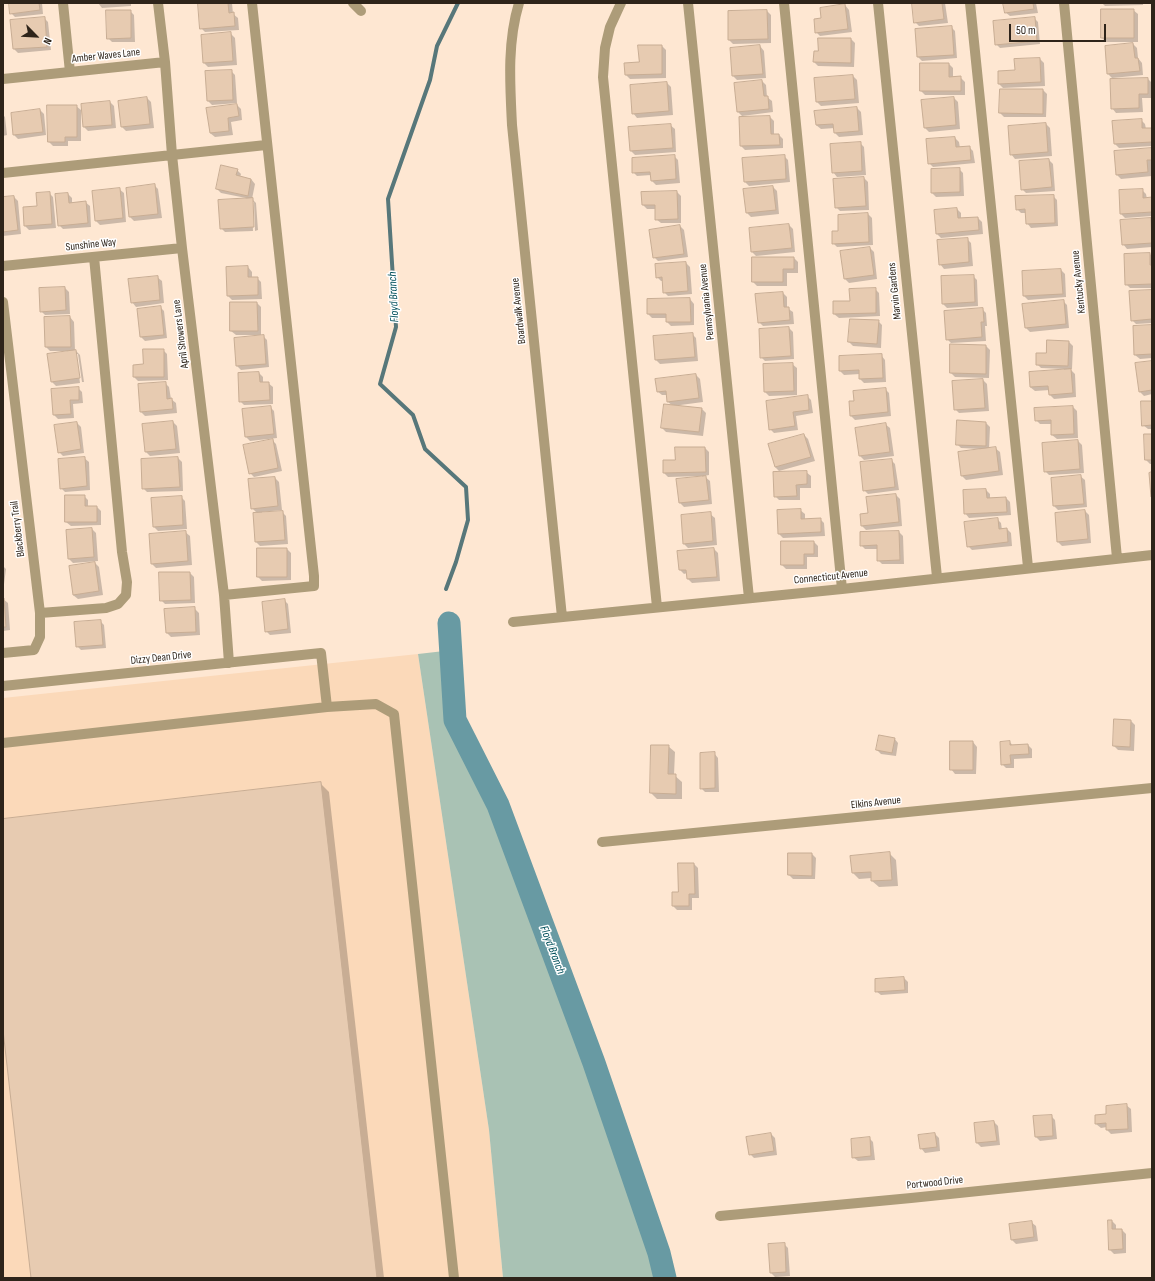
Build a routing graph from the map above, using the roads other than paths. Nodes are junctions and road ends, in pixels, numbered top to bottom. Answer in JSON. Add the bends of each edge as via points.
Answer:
{"nodes":[{"id":1,"x":63,"y":3,"type":"edge"},
{"id":2,"x":158,"y":3,"type":"edge"},
{"id":3,"x":252,"y":3,"type":"edge"},
{"id":4,"x":353,"y":3,"type":"edge"},
{"id":5,"x":519,"y":3,"type":"edge"},
{"id":6,"x":621,"y":3,"type":"edge"},
{"id":7,"x":688,"y":3,"type":"edge"},
{"id":8,"x":784,"y":3,"type":"edge"},
{"id":9,"x":878,"y":3,"type":"edge"},
{"id":10,"x":970,"y":3,"type":"edge"},
{"id":11,"x":1064,"y":3,"type":"edge"},
{"id":12,"x":361,"y":11,"type":"dead end"},
{"id":13,"x":165,"y":62,"type":"junction"},
{"id":14,"x":70,"y":72,"type":"junction"},
{"id":15,"x":3,"y":79,"type":"edge"},
{"id":16,"x":266,"y":145,"type":"junction"},
{"id":17,"x":172,"y":155,"type":"junction"},
{"id":18,"x":3,"y":173,"type":"edge"},
{"id":19,"x":182,"y":248,"type":"junction"},
{"id":20,"x":94,"y":257,"type":"junction"},
{"id":21,"x":3,"y":266,"type":"edge"},
{"id":22,"x":3,"y":302,"type":"edge"},
{"id":23,"x":1152,"y":555,"type":"edge"},
{"id":24,"x":1118,"y":558,"type":"junction"},
{"id":25,"x":1028,"y":567,"type":"junction"},
{"id":26,"x":937,"y":577,"type":"junction"},
{"id":27,"x":842,"y":589,"type":"junction"},
{"id":28,"x":224,"y":595,"type":"junction"},
{"id":29,"x":749,"y":598,"type":"junction"},
{"id":30,"x":657,"y":607,"type":"junction"},
{"id":31,"x":40,"y":613,"type":"junction"},
{"id":32,"x":562,"y":617,"type":"junction"},
{"id":33,"x":513,"y":622,"type":"dead end"},
{"id":34,"x":3,"y":653,"type":"edge"},
{"id":35,"x":229,"y":663,"type":"junction"},
{"id":36,"x":3,"y":686,"type":"edge"},
{"id":37,"x":327,"y":706,"type":"junction"},
{"id":38,"x":3,"y":742,"type":"edge"},
{"id":39,"x":1152,"y":788,"type":"edge"},
{"id":40,"x":602,"y":842,"type":"dead end"},
{"id":41,"x":1152,"y":1173,"type":"edge"},
{"id":42,"x":720,"y":1216,"type":"dead end"},
{"id":43,"x":454,"y":1278,"type":"edge"}],
"edges":[{"from":1,"to":14,"type":"street"},
{"from":2,"to":13,"type":"street","name":"April Showers Lane"},
{"from":3,"to":16,"type":"street"},
{"from":4,"to":12,"type":"street"},
{"from":5,"to":32,"type":"street","name":"Boardwalk Avenue","via":[[512,38],[509,75],[512,125]]},
{"from":6,"to":30,"type":"street","via":[[610,27],[605,48],[603,77]]},
{"from":7,"to":29,"type":"street","name":"Pennsylvania Avenue"},
{"from":8,"to":27,"type":"street"},
{"from":9,"to":26,"type":"street","name":"Marvin Gardens"},
{"from":10,"to":25,"type":"street"},
{"from":11,"to":24,"type":"street","name":"Kentucky Avenue"},
{"from":13,"to":14,"type":"street","name":"Amber Waves Lane"},
{"from":13,"to":17,"type":"street","name":"April Showers Lane"},
{"from":14,"to":15,"type":"street","name":"Amber Waves Lane"},
{"from":16,"to":17,"type":"street"},
{"from":16,"to":28,"type":"street","via":[[314,586]]},
{"from":17,"to":18,"type":"street"},
{"from":17,"to":19,"type":"street","name":"April Showers Lane"},
{"from":19,"to":20,"type":"street","name":"Sunshine Way"},
{"from":19,"to":28,"type":"street","name":"April Showers Lane"},
{"from":20,"to":21,"type":"street","name":"Sunshine Way"},
{"from":20,"to":31,"type":"street","via":[[127,582],[126,596],[118,604],[106,608]]},
{"from":22,"to":31,"type":"street","name":"Blackberry Trail"},
{"from":23,"to":24,"type":"street","name":"Connecticut Avenue"},
{"from":24,"to":25,"type":"street","name":"Connecticut Avenue"},
{"from":25,"to":26,"type":"street","name":"Connecticut Avenue"},
{"from":26,"to":27,"type":"street","name":"Connecticut Avenue"},
{"from":27,"to":29,"type":"street","name":"Connecticut Avenue"},
{"from":28,"to":35,"type":"street","name":"April Showers Lane"},
{"from":29,"to":30,"type":"street","name":"Connecticut Avenue"},
{"from":30,"to":32,"type":"street","name":"Connecticut Avenue"},
{"from":31,"to":34,"type":"street","name":"Blackberry Trail","via":[[40,637],[34,650]]},
{"from":32,"to":33,"type":"street","name":"Connecticut Avenue"},
{"from":35,"to":36,"type":"street","name":"Dizzy Dean Drive"},
{"from":35,"to":37,"type":"street","name":"Dizzy Dean Drive","via":[[321,653]]},
{"from":37,"to":38,"type":"street"},
{"from":37,"to":43,"type":"street","via":[[376,704],[394,714]]},
{"from":39,"to":40,"type":"street","name":"Elkins Avenue"},
{"from":41,"to":42,"type":"street","name":"Portwood Drive"}]}
